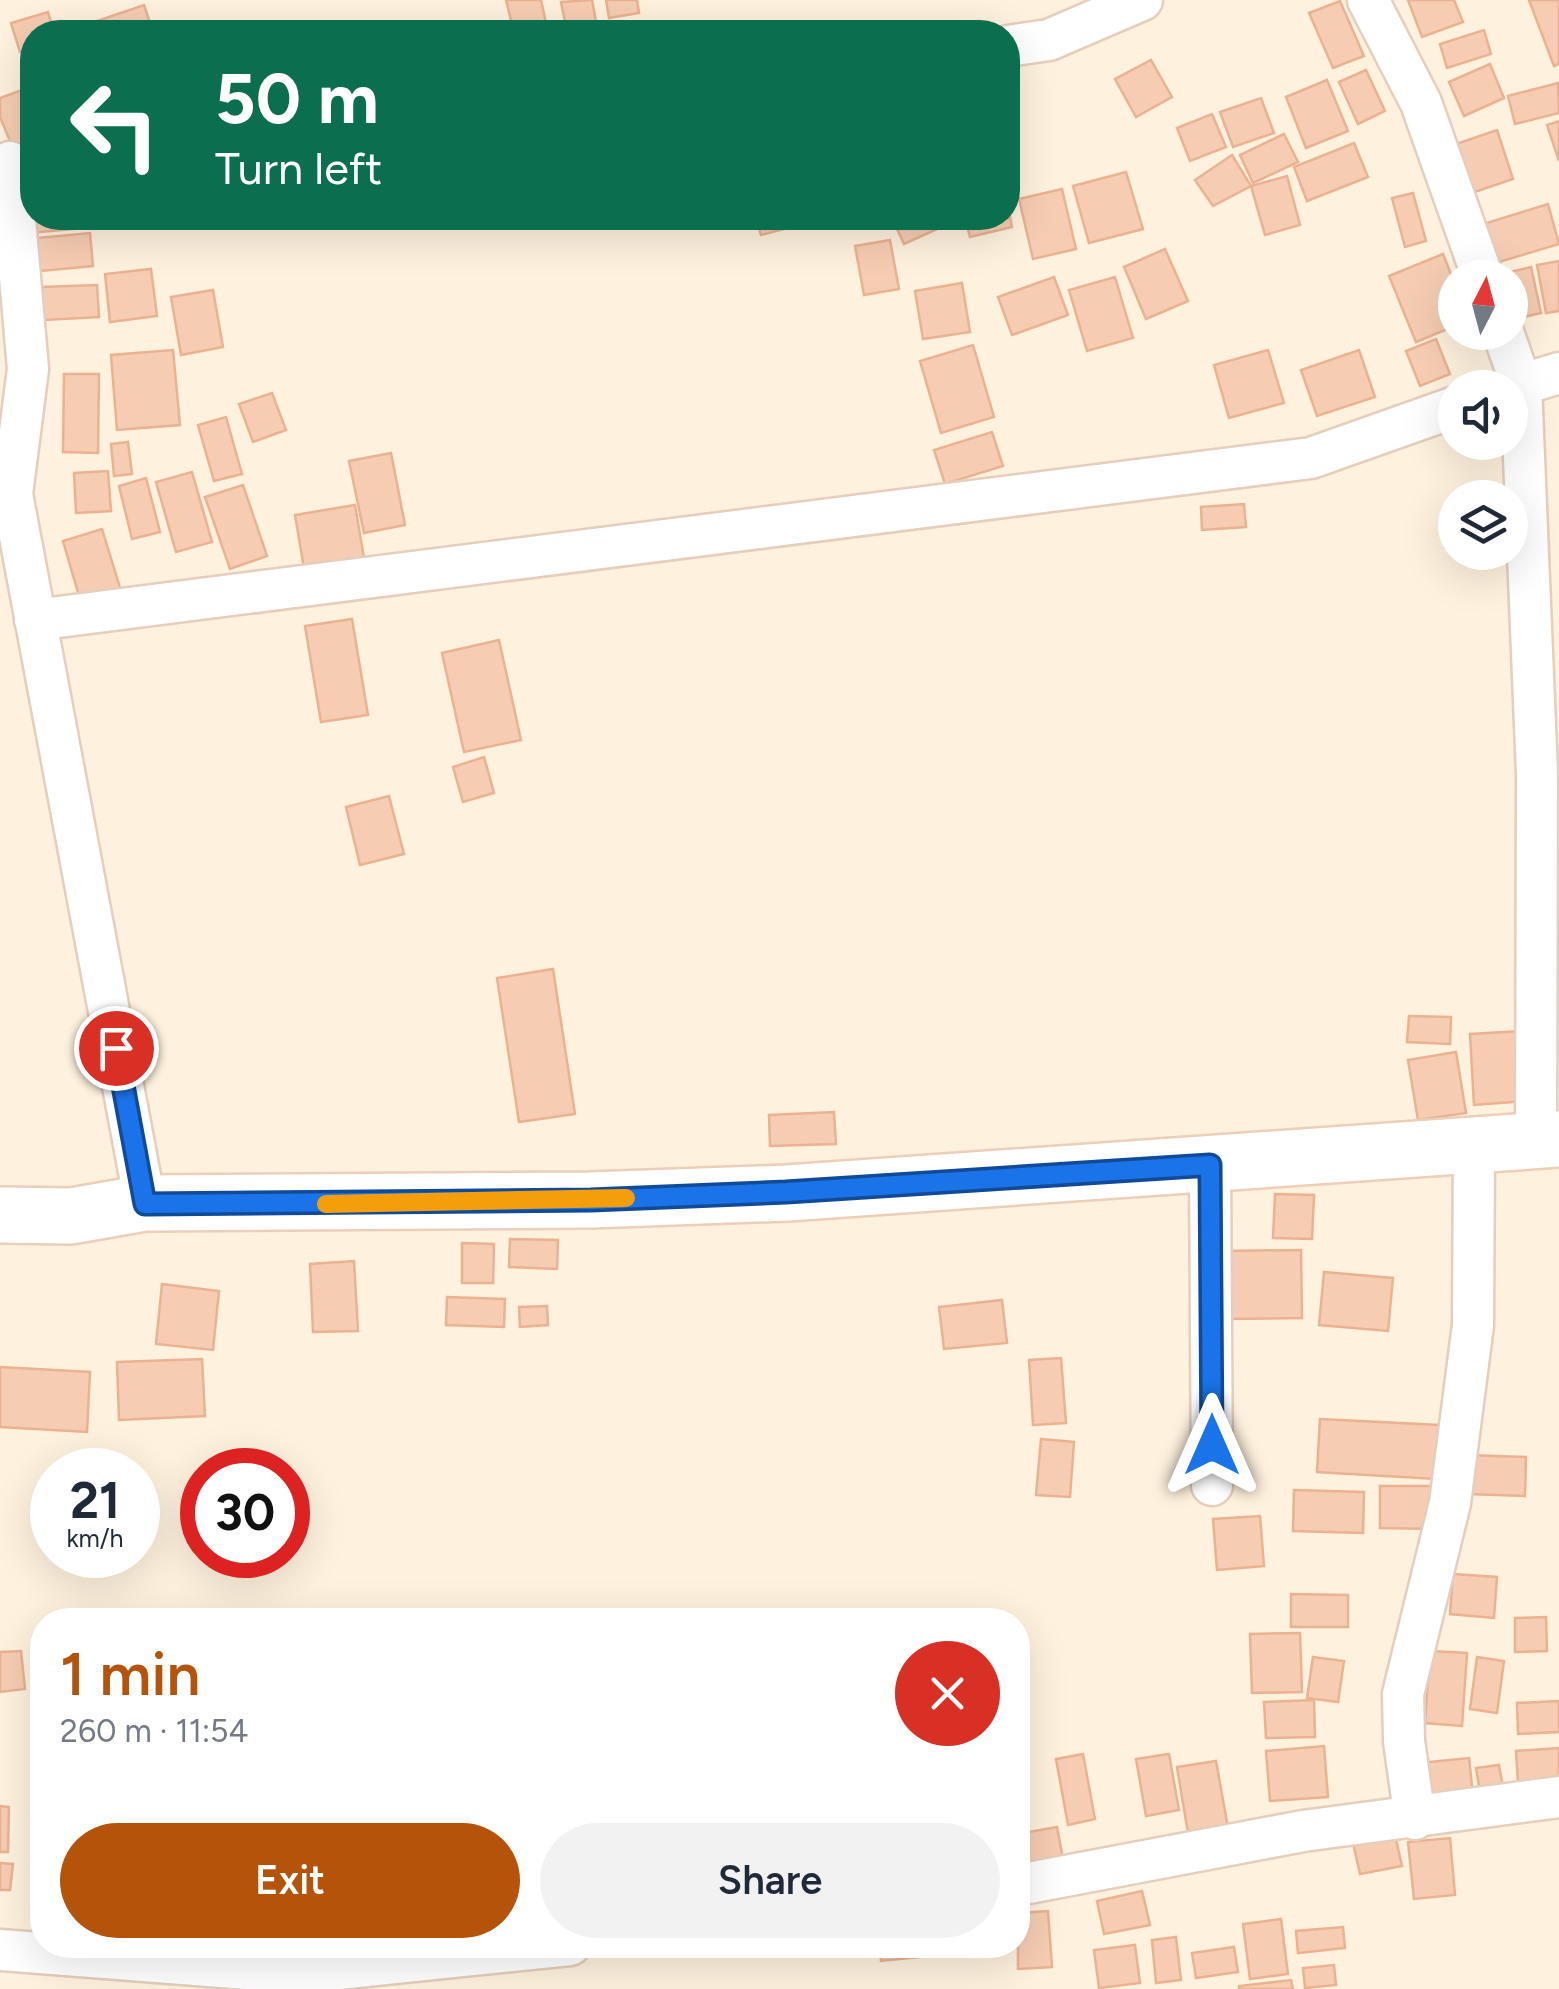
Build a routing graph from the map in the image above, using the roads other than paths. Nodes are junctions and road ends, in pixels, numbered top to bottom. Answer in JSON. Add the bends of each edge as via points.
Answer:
{"nodes":[{"id":1,"x":1142,"y":0,"type":"edge"},
{"id":2,"x":1368,"y":0,"type":"edge"},
{"id":3,"x":1020,"y":44,"type":"edge"},
{"id":4,"x":14,"y":161,"type":"edge"},
{"id":5,"x":1477,"y":260,"type":"edge"},
{"id":6,"x":1559,"y":373,"type":"edge"},
{"id":7,"x":1528,"y":382,"type":"edge"},
{"id":8,"x":1438,"y":413,"type":"edge"},
{"id":9,"x":1519,"y":460,"type":"edge"},
{"id":10,"x":35,"y":620,"type":"junction"},
{"id":11,"x":1547,"y":1140,"type":"edge"},
{"id":12,"x":1474,"y":1147,"type":"junction"},
{"id":13,"x":1210,"y":1165,"type":"junction"},
{"id":14,"x":145,"y":1204,"type":"junction"},
{"id":15,"x":0,"y":1215,"type":"edge"},
{"id":16,"x":1212,"y":1485,"type":"dead end"},
{"id":17,"x":1559,"y":1797,"type":"edge"},
{"id":18,"x":1414,"y":1819,"type":"junction"},
{"id":19,"x":1030,"y":1883,"type":"edge"},
{"id":20,"x":0,"y":1950,"type":"edge"},
{"id":21,"x":30,"y":1952,"type":"edge"},
{"id":22,"x":104,"y":1958,"type":"edge"},
{"id":23,"x":444,"y":1958,"type":"edge"}],
"edges":[{"from":1,"to":3,"type":"street","via":[[1048,40]]},
{"from":2,"to":5,"type":"street","via":[[1421,103]]},
{"from":4,"to":10,"type":"street","via":[[28,369],[12,494]]},
{"from":6,"to":7,"type":"street"},
{"from":8,"to":10,"type":"street","via":[[1310,458]]},
{"from":9,"to":11,"type":"street"},
{"from":10,"to":14,"type":"street"},
{"from":11,"to":12,"type":"street"},
{"from":12,"to":13,"type":"street"},
{"from":12,"to":18,"type":"street","via":[[1473,1325],[1450,1502],[1404,1694]]},
{"from":13,"to":14,"type":"street","via":[[591,1200]]},
{"from":13,"to":16,"type":"street"},
{"from":14,"to":15,"type":"street","via":[[71,1216]]},
{"from":17,"to":18,"type":"street"},
{"from":18,"to":19,"type":"street","via":[[1302,1831]]},
{"from":20,"to":21,"type":"street"},
{"from":22,"to":23,"type":"street","via":[[299,1973]]}]}
